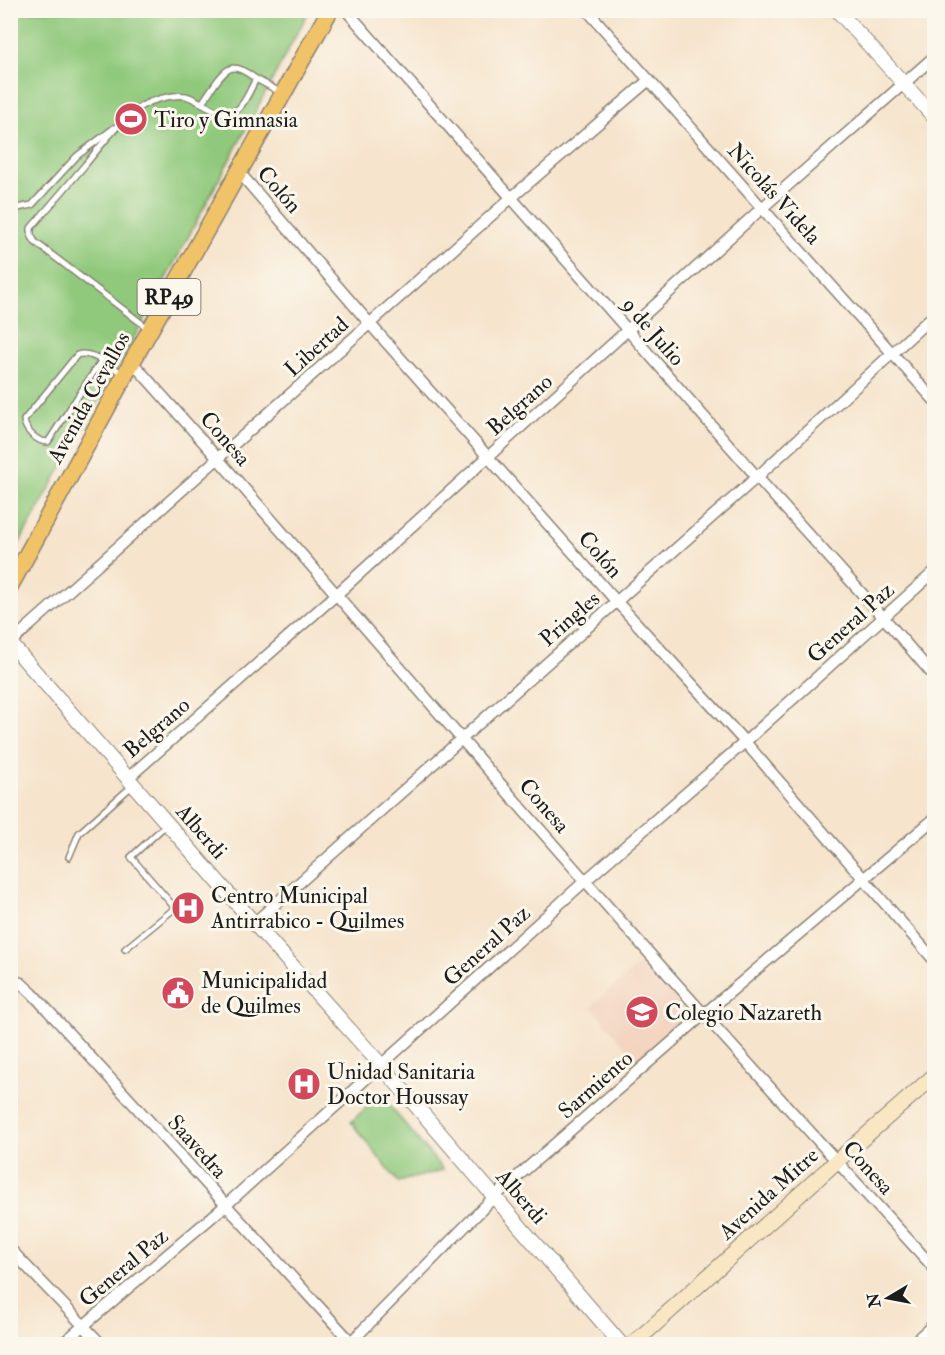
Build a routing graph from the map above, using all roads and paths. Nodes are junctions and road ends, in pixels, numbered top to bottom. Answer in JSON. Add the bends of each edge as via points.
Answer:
{"nodes":[{"id":1,"x":330,"y":10,"type":"edge"},
{"id":2,"x":346,"y":10,"type":"edge"},
{"id":3,"x":587,"y":10,"type":"edge"},
{"id":4,"x":837,"y":10,"type":"edge"},
{"id":5,"x":934,"y":57,"type":"edge"},
{"id":6,"x":256,"y":79,"type":"junction"},
{"id":7,"x":649,"y":80,"type":"junction"},
{"id":8,"x":905,"y":84,"type":"junction"},
{"id":9,"x":283,"y":94,"type":"junction"},
{"id":10,"x":202,"y":103,"type":"junction"},
{"id":11,"x":129,"y":116,"type":"junction"},
{"id":12,"x":934,"y":117,"type":"edge"},
{"id":13,"x":239,"y":172,"type":"junction"},
{"id":14,"x":511,"y":198,"type":"junction"},
{"id":15,"x":762,"y":208,"type":"junction"},
{"id":16,"x":10,"y":209,"type":"edge"},
{"id":17,"x":934,"y":315,"type":"edge"},
{"id":18,"x":370,"y":324,"type":"junction"},
{"id":19,"x":151,"y":330,"type":"junction"},
{"id":20,"x":628,"y":331,"type":"junction"},
{"id":21,"x":893,"y":353,"type":"junction"},
{"id":22,"x":100,"y":360,"type":"junction"},
{"id":23,"x":129,"y":369,"type":"junction"},
{"id":24,"x":934,"y":400,"type":"edge"},
{"id":25,"x":490,"y":457,"type":"junction"},
{"id":26,"x":219,"y":458,"type":"junction"},
{"id":27,"x":757,"y":477,"type":"junction"},
{"id":28,"x":934,"y":572,"type":"edge"},
{"id":29,"x":10,"y":586,"type":"edge"},
{"id":30,"x":337,"y":594,"type":"junction"},
{"id":31,"x":617,"y":602,"type":"junction"},
{"id":32,"x":884,"y":618,"type":"junction"},
{"id":33,"x":10,"y":643,"type":"edge"},
{"id":34,"x":934,"y":676,"type":"edge"},
{"id":35,"x":462,"y":738,"type":"junction"},
{"id":36,"x":745,"y":742,"type":"junction"},
{"id":37,"x":130,"y":781,"type":"junction"},
{"id":38,"x":934,"y":819,"type":"edge"},
{"id":39,"x":168,"y":823,"type":"junction"},
{"id":40,"x":69,"y":857,"type":"dead end"},
{"id":41,"x":864,"y":878,"type":"junction"},
{"id":42,"x":585,"y":881,"type":"junction"},
{"id":43,"x":254,"y":923,"type":"junction"},
{"id":44,"x":125,"y":949,"type":"dead end"},
{"id":45,"x":934,"y":960,"type":"edge"},
{"id":46,"x":10,"y":980,"type":"edge"},
{"id":47,"x":704,"y":1015,"type":"junction"},
{"id":48,"x":381,"y":1065,"type":"junction"},
{"id":49,"x":934,"y":1076,"type":"edge"},
{"id":50,"x":837,"y":1161,"type":"junction"},
{"id":51,"x":494,"y":1197,"type":"junction"},
{"id":52,"x":226,"y":1205,"type":"junction"},
{"id":53,"x":10,"y":1249,"type":"edge"},
{"id":54,"x":934,"y":1268,"type":"edge"},
{"id":55,"x":934,"y":1324,"type":"edge"},
{"id":56,"x":84,"y":1325,"type":"junction"},
{"id":57,"x":62,"y":1344,"type":"edge"},
{"id":58,"x":101,"y":1344,"type":"edge"},
{"id":59,"x":351,"y":1344,"type":"edge"},
{"id":60,"x":621,"y":1344,"type":"edge"},
{"id":61,"x":633,"y":1344,"type":"edge"},
{"id":62,"x":912,"y":1344,"type":"edge"}],
"edges":[{"from":1,"to":9,"type":"main road","name":"Avenida Cevallos","number":"RP49"},
{"from":2,"to":14,"type":"street","name":"9 de Julio"},
{"from":3,"to":7,"type":"street","name":"Nicolás Videla"},
{"from":4,"to":8,"type":"street"},
{"from":5,"to":8,"type":"street","name":"Belgrano"},
{"from":6,"to":9,"type":"lane"},
{"from":6,"to":10,"type":"lane","via":[[231,68]]},
{"from":6,"to":10,"type":"lane","via":[[239,108],[231,113]]},
{"from":7,"to":14,"type":"street","name":"Libertad"},
{"from":7,"to":15,"type":"street","name":"Nicolás Videla"},
{"from":8,"to":12,"type":"street"},
{"from":8,"to":15,"type":"street","name":"Belgrano"},
{"from":9,"to":13,"type":"main road","name":"Avenida Cevallos","number":"RP49"},
{"from":10,"to":11,"type":"lane","via":[[185,96],[165,97],[147,103]]},
{"from":11,"to":16,"type":"lane","via":[[76,156],[33,205]]},
{"from":11,"to":19,"type":"lane","via":[[31,228],[31,235],[35,242]]},
{"from":13,"to":18,"type":"street","name":"Colón"},
{"from":13,"to":19,"type":"main road","name":"Avenida Cevallos","number":"RP49"},
{"from":14,"to":18,"type":"street","name":"Libertad"},
{"from":14,"to":20,"type":"street","name":"9 de Julio"},
{"from":15,"to":20,"type":"street","name":"Belgrano"},
{"from":15,"to":21,"type":"street","name":"Nicolás Videla"},
{"from":17,"to":21,"type":"street","name":"Pringles"},
{"from":18,"to":25,"type":"street","name":"Colón"},
{"from":18,"to":26,"type":"street","name":"Libertad"},
{"from":19,"to":23,"type":"main road","name":"Avenida Cevallos","number":"RP49"},
{"from":20,"to":25,"type":"street","name":"Belgrano"},
{"from":20,"to":27,"type":"street","name":"9 de Julio"},
{"from":21,"to":24,"type":"street","name":"Nicolás Videla"},
{"from":21,"to":27,"type":"street","name":"Pringles"},
{"from":22,"to":22,"type":"lane","via":[[85,353],[77,355],[24,420],[25,427],[42,442],[48,442]]},
{"from":22,"to":23,"type":"lane"},
{"from":23,"to":26,"type":"street","name":"Conesa"},
{"from":23,"to":29,"type":"main road","name":"Avenida Cevallos","number":"RP49"},
{"from":25,"to":30,"type":"street","name":"Belgrano"},
{"from":25,"to":31,"type":"street","name":"Colón"},
{"from":26,"to":30,"type":"street","name":"Conesa"},
{"from":26,"to":33,"type":"street","name":"Libertad"},
{"from":27,"to":31,"type":"street","name":"Pringles"},
{"from":27,"to":32,"type":"street","name":"9 de Julio"},
{"from":28,"to":32,"type":"street","name":"General Paz"},
{"from":30,"to":35,"type":"street","name":"Conesa"},
{"from":30,"to":37,"type":"street","name":"Belgrano"},
{"from":31,"to":35,"type":"street","name":"Pringles"},
{"from":31,"to":36,"type":"street","name":"Colón"},
{"from":32,"to":34,"type":"street","name":"9 de Julio"},
{"from":32,"to":36,"type":"street","name":"General Paz"},
{"from":33,"to":37,"type":"street","name":"Alberdi"},
{"from":35,"to":42,"type":"street","name":"Conesa"},
{"from":35,"to":43,"type":"street","name":"Pringles"},
{"from":36,"to":41,"type":"street","name":"Colón"},
{"from":36,"to":42,"type":"street","name":"General Paz"},
{"from":37,"to":39,"type":"street","name":"Alberdi"},
{"from":37,"to":40,"type":"lane","via":[[79,833]]},
{"from":38,"to":41,"type":"street","name":"Sarmiento"},
{"from":39,"to":43,"type":"street","name":"Alberdi"},
{"from":39,"to":44,"type":"lane","via":[[131,857],[175,908]]},
{"from":41,"to":45,"type":"street","name":"Colón"},
{"from":41,"to":47,"type":"street","name":"Sarmiento"},
{"from":42,"to":47,"type":"street","name":"Conesa"},
{"from":42,"to":48,"type":"street","name":"General Paz"},
{"from":43,"to":48,"type":"street","name":"Alberdi"},
{"from":46,"to":52,"type":"street","name":"Saavedra","via":[[21,983],[32,993]]},
{"from":47,"to":50,"type":"street","name":"Conesa"},
{"from":47,"to":51,"type":"street","name":"Sarmiento"},
{"from":48,"to":51,"type":"street","name":"Alberdi"},
{"from":48,"to":52,"type":"street","name":"General Paz"},
{"from":49,"to":50,"type":"main road","name":"Avenida Mitre"},
{"from":50,"to":54,"type":"street","name":"Conesa"},
{"from":50,"to":61,"type":"main road","name":"Avenida Mitre"},
{"from":51,"to":59,"type":"street","name":"Sarmiento"},
{"from":51,"to":60,"type":"street","name":"Alberdi"},
{"from":52,"to":56,"type":"street","name":"General Paz"},
{"from":52,"to":59,"type":"street","name":"Saavedra"},
{"from":53,"to":56,"type":"street"},
{"from":55,"to":62,"type":"street"},
{"from":56,"to":57,"type":"street","name":"General Paz"},
{"from":56,"to":58,"type":"street"}]}
